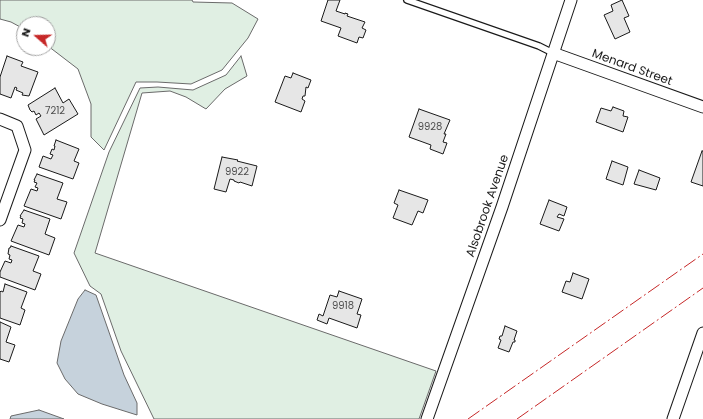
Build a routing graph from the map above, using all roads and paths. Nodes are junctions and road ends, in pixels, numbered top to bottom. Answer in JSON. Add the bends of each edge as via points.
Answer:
{"nodes":[{"id":1,"x":407,"y":0,"type":"edge"},
{"id":2,"x":571,"y":0,"type":"edge"},
{"id":3,"x":553,"y":52,"type":"junction"},
{"id":4,"x":703,"y":107,"type":"edge"},
{"id":5,"x":0,"y":119,"type":"edge"},
{"id":6,"x":0,"y":220,"type":"edge"},
{"id":7,"x":703,"y":332,"type":"edge"},
{"id":8,"x":427,"y":419,"type":"edge"},
{"id":9,"x":673,"y":419,"type":"edge"}],
"edges":[{"from":1,"to":3,"type":"lane"},
{"from":2,"to":3,"type":"street","name":"Alsobrook Avenue"},
{"from":3,"to":4,"type":"street","name":"Menard Street"},
{"from":3,"to":8,"type":"street","name":"Alsobrook Avenue","via":[[502,207]]},
{"from":5,"to":6,"type":"street","via":[[17,126],[25,150]]},
{"from":7,"to":9,"type":"street"}]}
